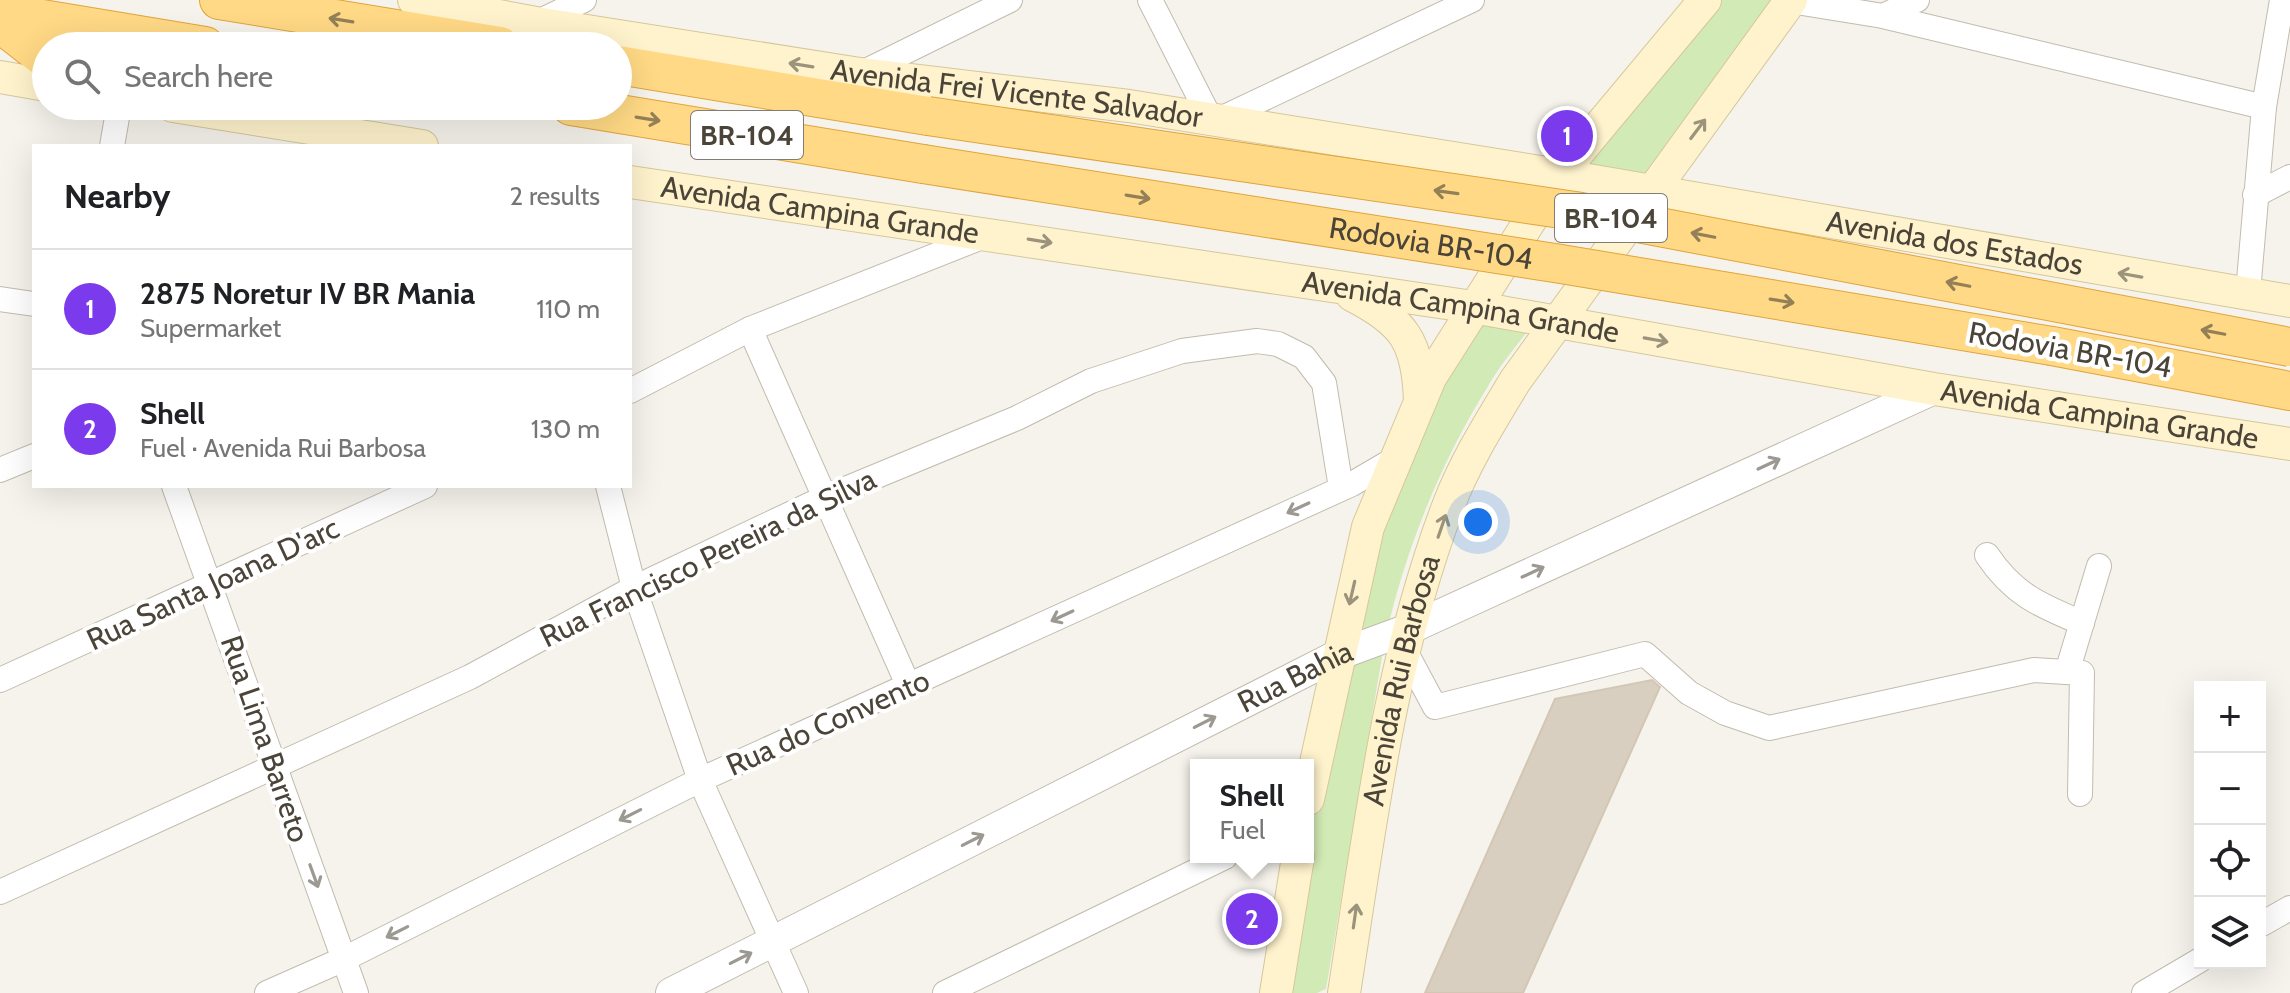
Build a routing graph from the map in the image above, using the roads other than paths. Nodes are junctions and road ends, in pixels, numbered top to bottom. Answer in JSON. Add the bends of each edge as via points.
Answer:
{"nodes":[{"id":1,"x":219,"y":0,"type":"edge"},
{"id":2,"x":414,"y":0,"type":"edge"},
{"id":3,"x":584,"y":0,"type":"edge"},
{"id":4,"x":1010,"y":0,"type":"edge"},
{"id":5,"x":1150,"y":0,"type":"edge"},
{"id":6,"x":1472,"y":0,"type":"edge"},
{"id":7,"x":1917,"y":0,"type":"edge"},
{"id":8,"x":2282,"y":0,"type":"edge"},
{"id":9,"x":1791,"y":1,"type":"edge"},
{"id":10,"x":1691,"y":7,"type":"edge"},
{"id":11,"x":0,"y":12,"type":"edge"},
{"id":12,"x":1883,"y":16,"type":"junction"},
{"id":13,"x":0,"y":23,"type":"edge"},
{"id":14,"x":536,"y":23,"type":"junction"},
{"id":15,"x":121,"y":32,"type":"edge"},
{"id":16,"x":414,"y":32,"type":"edge"},
{"id":17,"x":593,"y":32,"type":"edge"},
{"id":18,"x":632,"y":38,"type":"edge"},
{"id":19,"x":32,"y":48,"type":"edge"},
{"id":20,"x":632,"y":67,"type":"edge"},
{"id":21,"x":860,"y":74,"type":"junction"},
{"id":22,"x":0,"y":77,"type":"edge"},
{"id":23,"x":32,"y":83,"type":"edge"},
{"id":24,"x":2264,"y":107,"type":"junction"},
{"id":25,"x":632,"y":116,"type":"edge"},
{"id":26,"x":117,"y":120,"type":"edge"},
{"id":27,"x":260,"y":120,"type":"edge"},
{"id":28,"x":1213,"y":121,"type":"junction"},
{"id":29,"x":112,"y":144,"type":"edge"},
{"id":30,"x":410,"y":144,"type":"edge"},
{"id":31,"x":1559,"y":175,"type":"junction"},
{"id":32,"x":2290,"y":177,"type":"edge"},
{"id":33,"x":632,"y":182,"type":"edge"},
{"id":34,"x":1619,"y":186,"type":"joint"},
{"id":35,"x":1651,"y":191,"type":"junction"},
{"id":36,"x":2255,"y":195,"type":"junction"},
{"id":37,"x":990,"y":234,"type":"junction"},
{"id":38,"x":1335,"y":286,"type":"junction"},
{"id":39,"x":2248,"y":292,"type":"junction"},
{"id":40,"x":0,"y":299,"type":"edge"},
{"id":41,"x":2290,"y":301,"type":"edge"},
{"id":42,"x":32,"y":304,"type":"edge"},
{"id":43,"x":1473,"y":307,"type":"junction"},
{"id":44,"x":1559,"y":323,"type":"junction"},
{"id":45,"x":750,"y":329,"type":"junction"},
{"id":46,"x":2290,"y":347,"type":"edge"},
{"id":47,"x":1934,"y":389,"type":"junction"},
{"id":48,"x":632,"y":390,"type":"edge"},
{"id":49,"x":2290,"y":391,"type":"edge"},
{"id":50,"x":1420,"y":401,"type":"junction"},
{"id":51,"x":2290,"y":444,"type":"edge"},
{"id":52,"x":32,"y":457,"type":"edge"},
{"id":53,"x":1393,"y":460,"type":"junction"},
{"id":54,"x":0,"y":470,"type":"edge"},
{"id":55,"x":175,"y":488,"type":"edge"},
{"id":56,"x":421,"y":488,"type":"edge"},
{"id":57,"x":609,"y":488,"type":"edge"},
{"id":58,"x":1341,"y":488,"type":"junction"},
{"id":59,"x":826,"y":497,"type":"junction"},
{"id":60,"x":1987,"y":555,"type":"dead end"},
{"id":61,"x":2099,"y":566,"type":"dead end"},
{"id":62,"x":212,"y":587,"type":"junction"},
{"id":63,"x":634,"y":588,"type":"junction"},
{"id":64,"x":2082,"y":623,"type":"junction"},
{"id":65,"x":1408,"y":639,"type":"junction"},
{"id":66,"x":1338,"y":655,"type":"junction"},
{"id":67,"x":2067,"y":672,"type":"junction"},
{"id":68,"x":0,"y":680,"type":"edge"},
{"id":69,"x":909,"y":687,"type":"junction"},
{"id":70,"x":274,"y":768,"type":"junction"},
{"id":71,"x":1314,"y":770,"type":"edge"},
{"id":72,"x":700,"y":780,"type":"junction"},
{"id":73,"x":2080,"y":794,"type":"dead end"},
{"id":74,"x":1213,"y":863,"type":"edge"},
{"id":75,"x":1297,"y":863,"type":"edge"},
{"id":76,"x":0,"y":892,"type":"edge"},
{"id":77,"x":2290,"y":908,"type":"edge"},
{"id":78,"x":2266,"y":922,"type":"edge"},
{"id":79,"x":775,"y":940,"type":"junction"},
{"id":80,"x":344,"y":959,"type":"junction"},
{"id":81,"x":2194,"y":964,"type":"edge"},
{"id":82,"x":1343,"y":992,"type":"edge"},
{"id":83,"x":267,"y":993,"type":"edge"},
{"id":84,"x":356,"y":993,"type":"edge"},
{"id":85,"x":671,"y":993,"type":"edge"},
{"id":86,"x":796,"y":993,"type":"edge"},
{"id":87,"x":945,"y":993,"type":"edge"},
{"id":88,"x":1275,"y":993,"type":"edge"},
{"id":89,"x":2144,"y":993,"type":"edge"}],
"edges":[{"from":16,"to":1,"type":"highway","one_way":true},
{"from":2,"to":14,"type":"main road","name":"Avenida Frei Vicente Salvador"},
{"from":3,"to":14,"type":"street"},
{"from":4,"to":21,"type":"street"},
{"from":5,"to":28,"type":"street"},
{"from":6,"to":28,"type":"street"},
{"from":7,"to":12,"type":"street"},
{"from":8,"to":24,"type":"street"},
{"from":9,"to":12,"type":"street"},
{"from":35,"to":9,"type":"main road","name":"Avenida Rui Barbosa","one_way":true},
{"from":10,"to":31,"type":"main road"},
{"from":11,"to":15,"type":"highway"},
{"from":12,"to":24,"type":"street"},
{"from":13,"to":19,"type":"highway"},
{"from":17,"to":14,"type":"main road","name":"Avenida Frei Vicente Salvador","one_way":true},
{"from":21,"to":18,"type":"main road","name":"Avenida Frei Vicente Salvador","one_way":true},
{"from":46,"to":20,"type":"highway","name":"Rodovia BR-104","number":"BR-104","one_way":true,"bridge":true,"via":[[1575,211]]},
{"from":21,"to":28,"type":"main road","name":"Avenida Frei Vicente Salvador"},
{"from":22,"to":23,"type":"main road"},
{"from":24,"to":36,"type":"street"},
{"from":25,"to":49,"type":"highway","name":"Rodovia BR-104","number":"BR-104","one_way":true,"bridge":true,"via":[[1561,264]]},
{"from":26,"to":29,"type":"street"},
{"from":27,"to":30,"type":"main road"},
{"from":28,"to":31,"type":"main road","name":"Avenida Frei Vicente Salvador"},
{"from":31,"to":34,"type":"main road","name":"Avenida Frei Vicente Salvador"},
{"from":31,"to":43,"type":"main road"},
{"from":32,"to":36,"type":"street"},
{"from":33,"to":37,"type":"main road","name":"Avenida Campina Grande"},
{"from":34,"to":35,"type":"main road","name":"Avenida dos Estados"},
{"from":39,"to":35,"type":"main road","name":"Avenida dos Estados","one_way":true},
{"from":35,"to":44,"type":"main road","name":"Avenida Rui Barbosa"},
{"from":36,"to":39,"type":"street"},
{"from":37,"to":38,"type":"main road","name":"Avenida Campina Grande","one_way":true},
{"from":37,"to":45,"type":"street"},
{"from":38,"to":43,"type":"main road","name":"Avenida Campina Grande"},
{"from":38,"to":50,"type":"main road","via":[[1399,325],[1413,346]]},
{"from":39,"to":41,"type":"main road","name":"Avenida dos Estados"},
{"from":40,"to":42,"type":"street"},
{"from":43,"to":44,"type":"main road","name":"Avenida Campina Grande"},
{"from":43,"to":50,"type":"main road"},
{"from":44,"to":47,"type":"main road","name":"Avenida Campina Grande","one_way":true},
{"from":65,"to":44,"type":"main road","name":"Avenida Rui Barbosa","one_way":true,"via":[[1450,502],[1476,446],[1515,381]]},
{"from":45,"to":48,"type":"street"},
{"from":45,"to":59,"type":"street"},
{"from":47,"to":51,"type":"main road","name":"Avenida Campina Grande"},
{"from":65,"to":47,"type":"street","name":"Rua Bahia","one_way":true},
{"from":50,"to":53,"type":"main road"},
{"from":52,"to":54,"type":"street"},
{"from":53,"to":58,"type":"street","name":"Rua do Convento"},
{"from":53,"to":66,"type":"main road","one_way":true,"via":[[1368,527]]},
{"from":55,"to":62,"type":"street","name":"Rua Lima Barreto"},
{"from":56,"to":62,"type":"street","name":"Rua Santa Joana D'arc"},
{"from":57,"to":63,"type":"street"},
{"from":58,"to":59,"type":"street","name":"Rua Francisco Pereira da Silva","via":[[1324,383],[1304,357],[1257,341],[1182,351],[1091,381],[1017,418]]},
{"from":58,"to":69,"type":"street","name":"Rua do Convento","one_way":true},
{"from":59,"to":63,"type":"street","name":"Rua Francisco Pereira da Silva"},
{"from":59,"to":69,"type":"street"},
{"from":60,"to":64,"type":"street","via":[[2029,600]]},
{"from":61,"to":64,"type":"street"},
{"from":62,"to":68,"type":"street","name":"Rua Santa Joana D'arc"},
{"from":62,"to":70,"type":"street","name":"Rua Lima Barreto"},
{"from":63,"to":70,"type":"street","name":"Rua Francisco Pereira da Silva","via":[[470,677]]},
{"from":63,"to":72,"type":"street"},
{"from":64,"to":67,"type":"street"},
{"from":65,"to":66,"type":"street","name":"Rua Bahia"},
{"from":65,"to":67,"type":"street","via":[[1435,707],[1645,654],[1689,693],[1769,728],[2034,670]]},
{"from":82,"to":65,"type":"main road","name":"Avenida Rui Barbosa","one_way":true,"via":[[1383,748]]},
{"from":66,"to":71,"type":"main road"},
{"from":79,"to":66,"type":"street","name":"Rua Bahia","one_way":true},
{"from":67,"to":73,"type":"street","via":[[2082,673]]},
{"from":69,"to":72,"type":"street","name":"Rua do Convento"},
{"from":70,"to":76,"type":"street","name":"Rua Francisco Pereira da Silva"},
{"from":70,"to":80,"type":"street","name":"Rua Lima Barreto","one_way":true},
{"from":72,"to":79,"type":"street"},
{"from":72,"to":80,"type":"street","name":"Rua do Convento","one_way":true},
{"from":74,"to":87,"type":"street"},
{"from":75,"to":88,"type":"main road"},
{"from":77,"to":78,"type":"street"},
{"from":85,"to":79,"type":"street","name":"Rua Bahia","one_way":true},
{"from":79,"to":86,"type":"street"},
{"from":80,"to":83,"type":"street","name":"Rua do Convento"},
{"from":80,"to":84,"type":"street","name":"Rua Lima Barreto"},
{"from":81,"to":89,"type":"street"}]}
